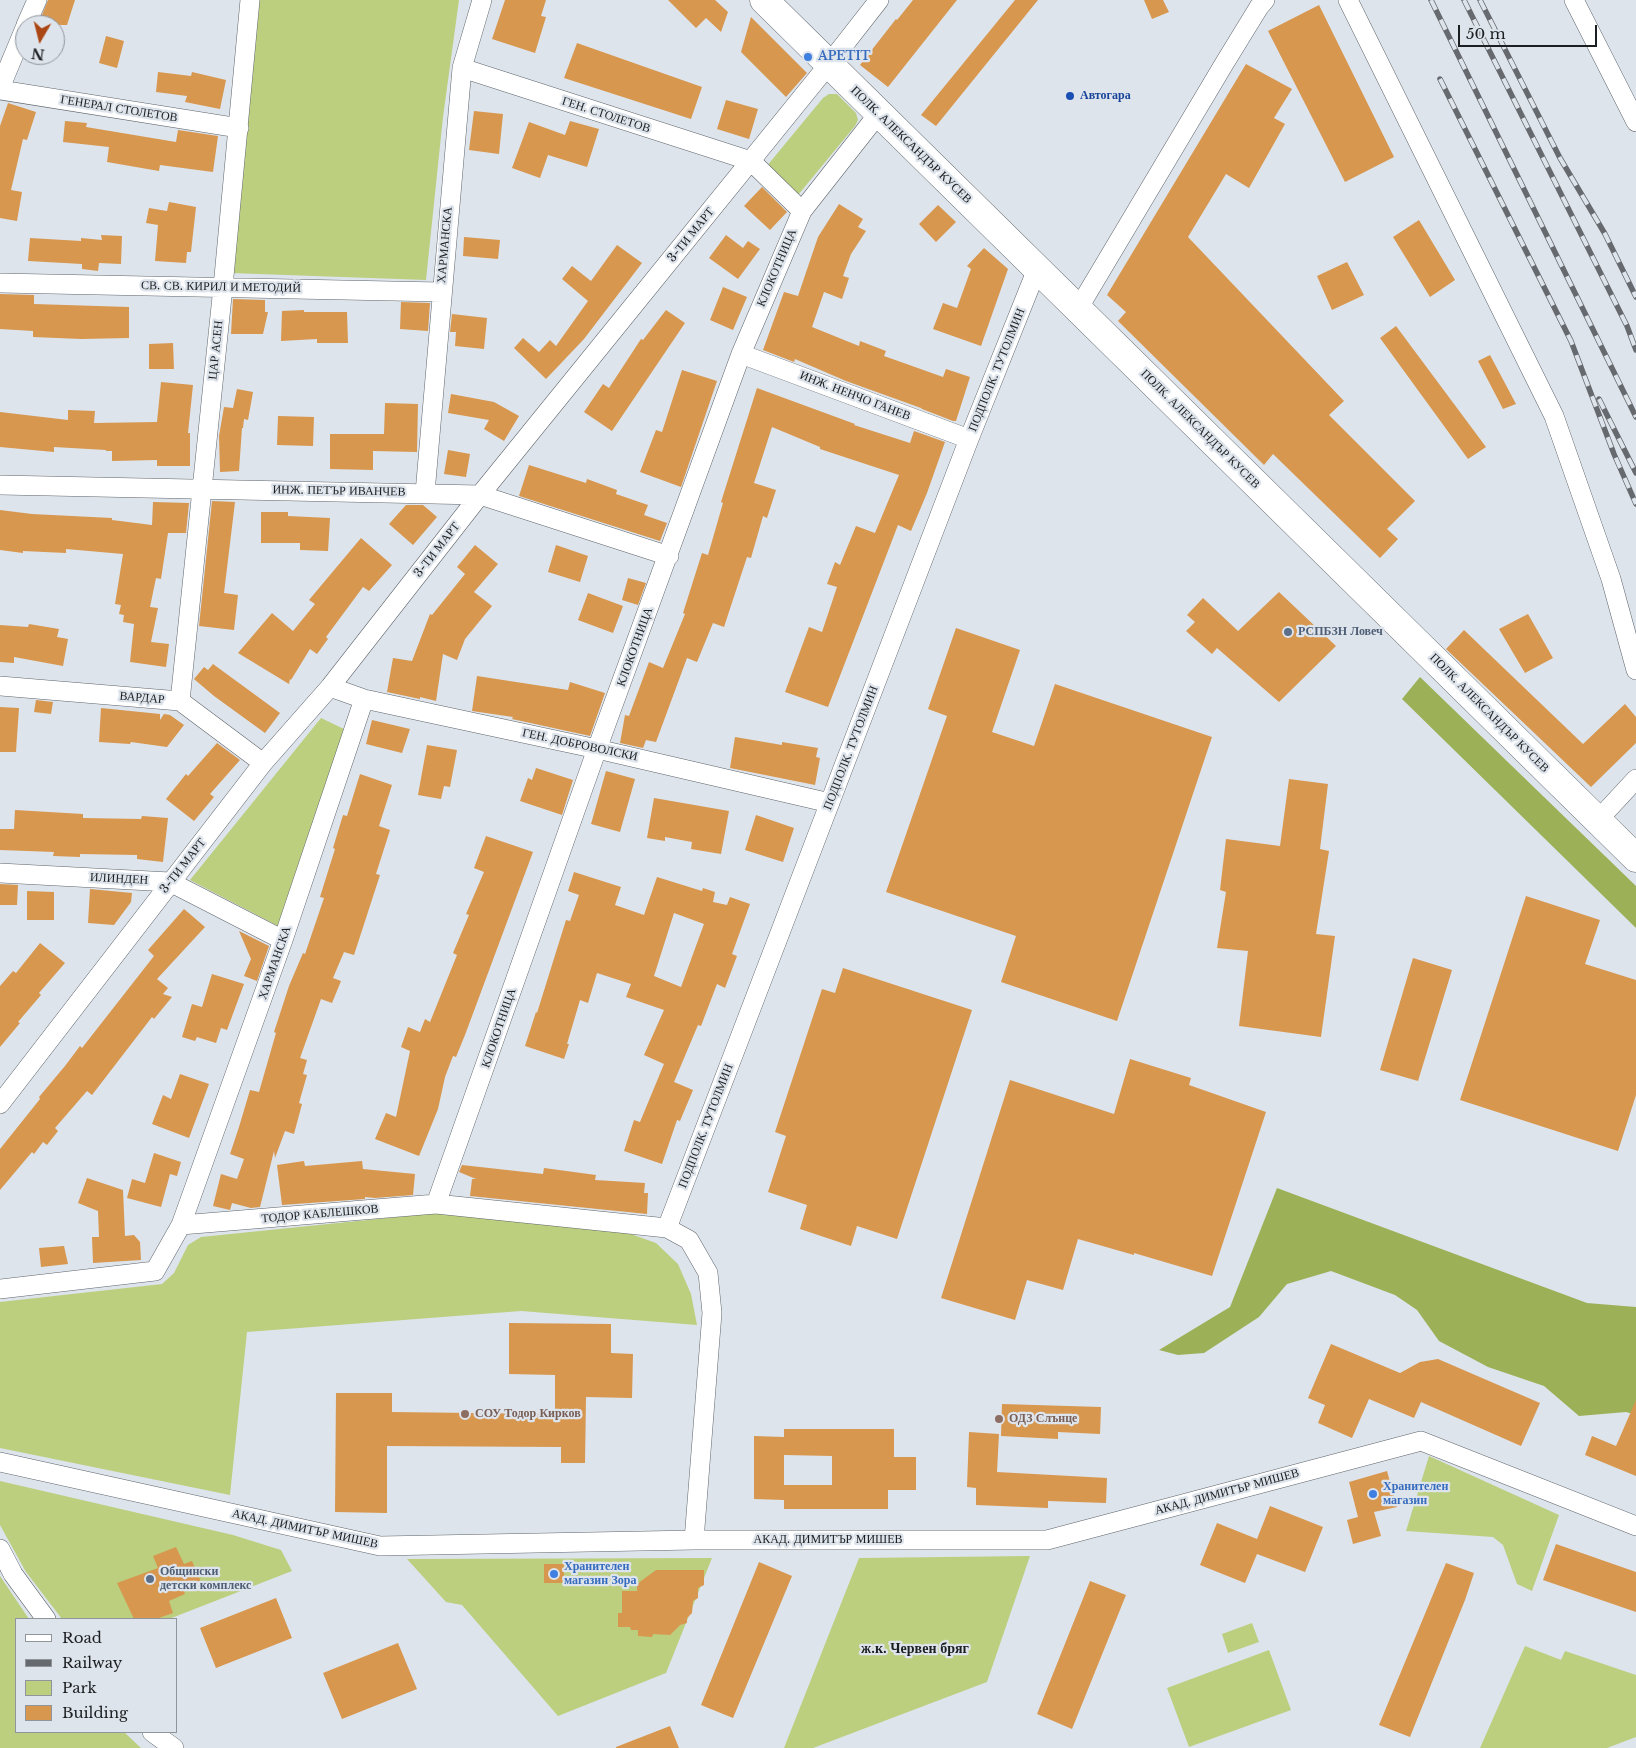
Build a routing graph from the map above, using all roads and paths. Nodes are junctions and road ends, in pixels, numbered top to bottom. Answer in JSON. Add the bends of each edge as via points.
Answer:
{"nodes":[{"id":1,"x":37,"y":0,"type":"edge"},
{"id":2,"x":250,"y":0,"type":"edge"},
{"id":3,"x":482,"y":0,"type":"edge"},
{"id":4,"x":764,"y":0,"type":"edge"},
{"id":5,"x":879,"y":0,"type":"edge"},
{"id":6,"x":1265,"y":0,"type":"edge"},
{"id":7,"x":1348,"y":0,"type":"edge"},
{"id":8,"x":1574,"y":0,"type":"edge"},
{"id":9,"x":31,"y":15,"type":"edge"},
{"id":10,"x":15,"y":53,"type":"edge"},
{"id":11,"x":829,"y":64,"type":"junction"},
{"id":12,"x":462,"y":68,"type":"junction"},
{"id":13,"x":0,"y":89,"type":"edge"},
{"id":14,"x":879,"y":113,"type":"junction"},
{"id":15,"x":1636,"y":122,"type":"edge"},
{"id":16,"x":239,"y":128,"type":"junction"},
{"id":17,"x":751,"y":161,"type":"junction"},
{"id":18,"x":802,"y":211,"type":"junction"},
{"id":19,"x":1037,"y":269,"type":"junction"},
{"id":20,"x":0,"y":283,"type":"edge"},
{"id":21,"x":223,"y":286,"type":"junction"},
{"id":22,"x":441,"y":292,"type":"junction"},
{"id":23,"x":1078,"y":310,"type":"junction"},
{"id":24,"x":741,"y":354,"type":"junction"},
{"id":25,"x":969,"y":439,"type":"junction"},
{"id":26,"x":0,"y":485,"type":"edge"},
{"id":27,"x":202,"y":488,"type":"junction"},
{"id":28,"x":425,"y":493,"type":"junction"},
{"id":29,"x":480,"y":494,"type":"junction"},
{"id":30,"x":669,"y":556,"type":"junction"},
{"id":31,"x":1636,"y":670,"type":"edge"},
{"id":32,"x":0,"y":686,"type":"edge"},
{"id":33,"x":330,"y":687,"type":"junction"},
{"id":34,"x":364,"y":699,"type":"junction"},
{"id":35,"x":180,"y":701,"type":"junction"},
{"id":36,"x":598,"y":749,"type":"junction"},
{"id":37,"x":263,"y":763,"type":"junction"},
{"id":38,"x":1636,"y":778,"type":"edge"},
{"id":39,"x":830,"y":803,"type":"junction"},
{"id":40,"x":1598,"y":820,"type":"junction"},
{"id":41,"x":1636,"y":858,"type":"edge"},
{"id":42,"x":0,"y":874,"type":"edge"},
{"id":43,"x":170,"y":882,"type":"junction"},
{"id":44,"x":283,"y":940,"type":"junction"},
{"id":45,"x":0,"y":1104,"type":"edge"},
{"id":46,"x":436,"y":1204,"type":"junction"},
{"id":47,"x":180,"y":1225,"type":"junction"},
{"id":48,"x":667,"y":1228,"type":"junction"},
{"id":49,"x":0,"y":1289,"type":"edge"},
{"id":50,"x":0,"y":1462,"type":"edge"},
{"id":51,"x":1636,"y":1526,"type":"edge"},
{"id":52,"x":694,"y":1540,"type":"junction"},
{"id":53,"x":0,"y":1549,"type":"edge"},
{"id":54,"x":45,"y":1618,"type":"edge"},
{"id":55,"x":153,"y":1733,"type":"edge"},
{"id":56,"x":174,"y":1748,"type":"edge"}],
"edges":[{"from":1,"to":9,"type":"street"},
{"from":2,"to":16,"type":"street","name":"ЦАР АСЕН"},
{"from":3,"to":12,"type":"street","name":"ХАРМАНСКА"},
{"from":4,"to":11,"type":"street","name":"ПОЛК. АЛЕКСАНДЪР КУСЕВ"},
{"from":5,"to":11,"type":"street","name":"3-ТИ МАРТ"},
{"from":6,"to":23,"type":"street"},
{"from":7,"to":31,"type":"street","via":[[1554,416],[1611,579]]},
{"from":8,"to":15,"type":"street"},
{"from":10,"to":13,"type":"street"},
{"from":11,"to":14,"type":"street","name":"ПОЛК. АЛЕКСАНДЪР КУСЕВ"},
{"from":11,"to":17,"type":"street","name":"3-ТИ МАРТ"},
{"from":12,"to":17,"type":"street","name":"ГЕН. СТОЛЕТОВ"},
{"from":12,"to":22,"type":"street","name":"ХАРМАНСКА"},
{"from":13,"to":16,"type":"street","name":"ГЕНЕРАЛ СТОЛЕТОВ"},
{"from":14,"to":18,"type":"street","name":"КЛОКОТНИЦА"},
{"from":14,"to":19,"type":"street","name":"ПОЛК. АЛЕКСАНДЪР КУСЕВ"},
{"from":16,"to":21,"type":"street","name":"ЦАР АСЕН"},
{"from":17,"to":18,"type":"street"},
{"from":17,"to":29,"type":"street","name":"3-ТИ МАРТ"},
{"from":18,"to":24,"type":"street","name":"КЛОКОТНИЦА"},
{"from":19,"to":23,"type":"street","name":"ПОЛК. АЛЕКСАНДЪР КУСЕВ"},
{"from":19,"to":25,"type":"street","name":"ПОДПОЛК. ТУТОЛМИН"},
{"from":20,"to":21,"type":"street","name":"СВ. СВ. КИРИЛ И МЕТОДИЙ"},
{"from":21,"to":22,"type":"street","name":"СВ. СВ. КИРИЛ И МЕТОДИЙ"},
{"from":21,"to":27,"type":"street","name":"ЦАР АСЕН"},
{"from":22,"to":28,"type":"street","name":"ХАРМАНСКА"},
{"from":23,"to":40,"type":"street","name":"ПОЛК. АЛЕКСАНДЪР КУСЕВ"},
{"from":24,"to":25,"type":"street","name":"ИНЖ. НЕНЧО ГАНЕВ"},
{"from":24,"to":30,"type":"street","name":"КЛОКОТНИЦА"},
{"from":25,"to":39,"type":"street","name":"ПОДПОЛК. ТУТОЛМИН"},
{"from":26,"to":27,"type":"street","name":"ИНЖ. ПЕТЪР ИВАНЧЕВ"},
{"from":27,"to":28,"type":"street","name":"ИНЖ. ПЕТЪР ИВАНЧЕВ"},
{"from":27,"to":35,"type":"street","name":"ЦАР АСЕН"},
{"from":28,"to":29,"type":"street","name":"ИНЖ. ПЕТЪР ИВАНЧЕВ"},
{"from":29,"to":30,"type":"street","name":"ИНЖ. ПЕТЪР ИВАНЧЕВ"},
{"from":29,"to":33,"type":"street","name":"3-ТИ МАРТ"},
{"from":30,"to":36,"type":"street","name":"КЛОКОТНИЦА"},
{"from":32,"to":35,"type":"street","name":"ВАРДАР"},
{"from":33,"to":34,"type":"street","name":"ГЕН. ДОБРОВОЛСКИ"},
{"from":33,"to":37,"type":"street","name":"3-ТИ МАРТ"},
{"from":34,"to":36,"type":"street","name":"ГЕН. ДОБРОВОЛСКИ"},
{"from":34,"to":44,"type":"street","name":"ХАРМАНСКА"},
{"from":35,"to":37,"type":"street","name":"ВАРДАР"},
{"from":36,"to":39,"type":"street","name":"ГЕН. ДОБРОВОЛСКИ"},
{"from":36,"to":46,"type":"street","name":"КЛОКОТНИЦА"},
{"from":37,"to":43,"type":"street","name":"3-ТИ МАРТ"},
{"from":38,"to":40,"type":"street"},
{"from":39,"to":48,"type":"street","name":"ПОДПОЛК. ТУТОЛМИН"},
{"from":40,"to":41,"type":"street","name":"ПОЛК. АЛЕКСАНДЪР КУСЕВ"},
{"from":42,"to":43,"type":"street","name":"ИЛИНДЕН"},
{"from":43,"to":44,"type":"street","name":"ИЛИНДЕН"},
{"from":43,"to":45,"type":"street","name":"3-ТИ МАРТ"},
{"from":44,"to":47,"type":"street","name":"ХАРМАНСКА"},
{"from":46,"to":47,"type":"street","name":"ТОДОР КАБЛЕШКОВ"},
{"from":46,"to":48,"type":"street","name":"ТОДОР КАБЛЕШКОВ"},
{"from":47,"to":49,"type":"street","via":[[155,1271]]},
{"from":48,"to":52,"type":"street","via":[[689,1240],[708,1273],[712,1312]]},
{"from":50,"to":52,"type":"street","name":"АКАД. ДИМИТЪР МИШЕВ","via":[[380,1546]]},
{"from":51,"to":52,"type":"street","name":"АКАД. ДИМИТЪР МИШЕВ","via":[[1421,1441],[1047,1540]]},
{"from":53,"to":54,"type":"street","via":[[13,1574]]},
{"from":55,"to":56,"type":"street"}]}
